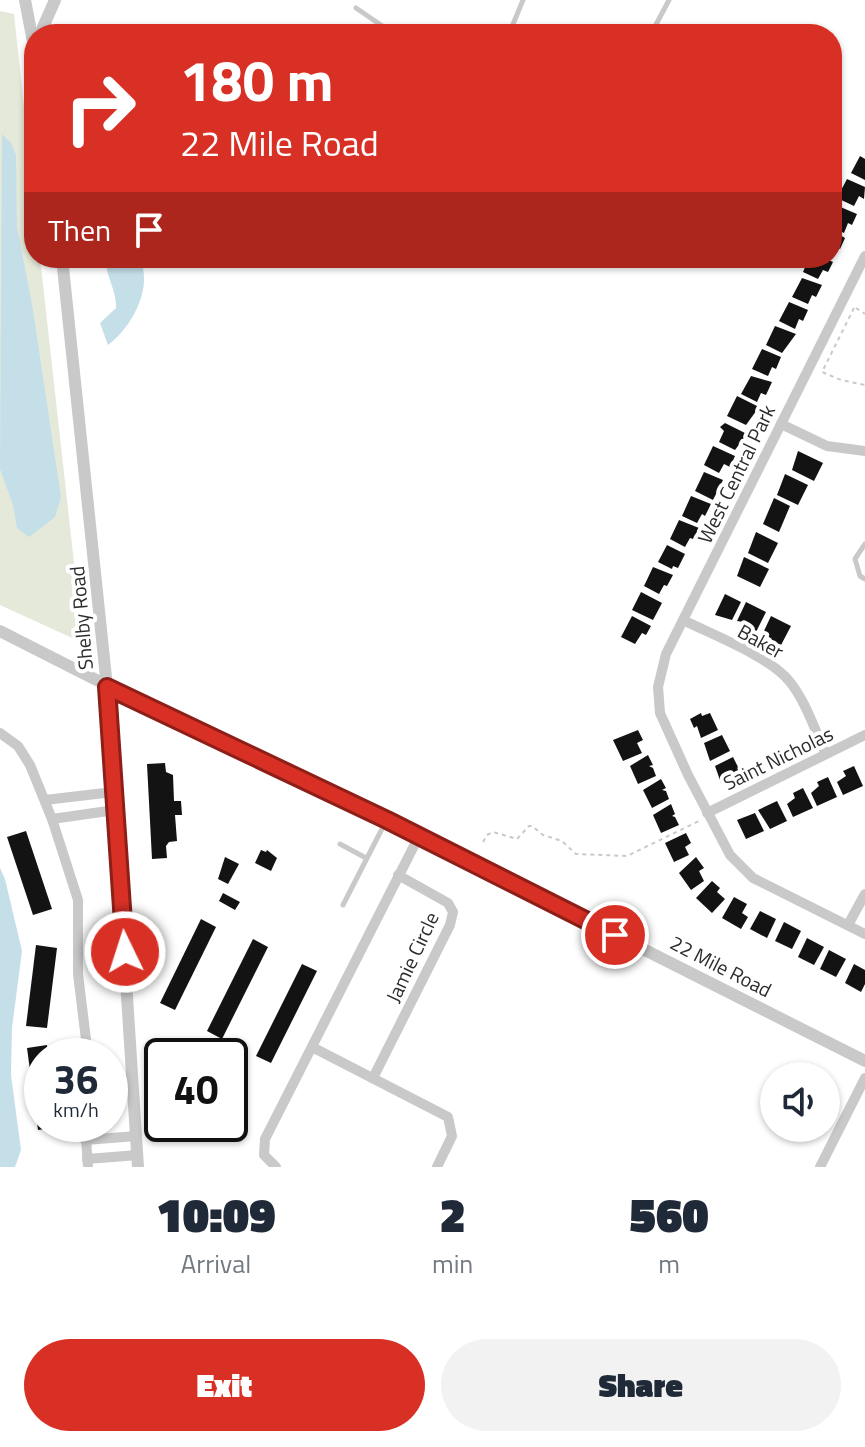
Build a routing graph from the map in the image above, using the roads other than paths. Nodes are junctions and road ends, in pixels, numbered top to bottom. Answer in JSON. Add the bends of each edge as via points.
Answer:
{"nodes":[{"id":1,"x":25,"y":0,"type":"edge"},
{"id":2,"x":55,"y":0,"type":"edge"},
{"id":3,"x":523,"y":0,"type":"edge"},
{"id":4,"x":669,"y":0,"type":"edge"},
{"id":5,"x":356,"y":8,"type":"dead end"},
{"id":6,"x":30,"y":24,"type":"edge"},
{"id":7,"x":44,"y":24,"type":"edge"},
{"id":8,"x":379,"y":24,"type":"edge"},
{"id":9,"x":513,"y":24,"type":"edge"},
{"id":10,"x":656,"y":24,"type":"edge"},
{"id":11,"x":865,"y":256,"type":"edge"},
{"id":12,"x":63,"y":268,"type":"edge"},
{"id":13,"x":781,"y":424,"type":"junction"},
{"id":14,"x":865,"y":451,"type":"edge"},
{"id":15,"x":865,"y":544,"type":"edge"},
{"id":16,"x":865,"y":579,"type":"edge"},
{"id":17,"x":683,"y":620,"type":"junction"},
{"id":18,"x":0,"y":631,"type":"edge"},
{"id":19,"x":107,"y":687,"type":"junction"},
{"id":20,"x":0,"y":733,"type":"edge"},
{"id":21,"x":865,"y":735,"type":"edge"},
{"id":22,"x":826,"y":754,"type":"junction"},
{"id":23,"x":113,"y":792,"type":"junction"},
{"id":24,"x":45,"y":800,"type":"junction"},
{"id":25,"x":115,"y":810,"type":"junction"},
{"id":26,"x":705,"y":816,"type":"junction"},
{"id":27,"x":52,"y":819,"type":"junction"},
{"id":28,"x":387,"y":820,"type":"junction"},
{"id":29,"x":419,"y":836,"type":"junction"},
{"id":30,"x":340,"y":844,"type":"dead end"},
{"id":31,"x":366,"y":858,"type":"junction"},
{"id":32,"x":398,"y":875,"type":"junction"},
{"id":33,"x":865,"y":894,"type":"edge"},
{"id":34,"x":343,"y":905,"type":"dead end"},
{"id":35,"x":848,"y":925,"type":"junction"},
{"id":36,"x":865,"y":934,"type":"edge"},
{"id":37,"x":86,"y":1038,"type":"edge"},
{"id":38,"x":312,"y":1047,"type":"junction"},
{"id":39,"x":865,"y":1061,"type":"edge"},
{"id":40,"x":373,"y":1078,"type":"junction"},
{"id":41,"x":865,"y":1078,"type":"edge"},
{"id":42,"x":137,"y":1136,"type":"junction"},
{"id":43,"x":128,"y":1137,"type":"edge"},
{"id":44,"x":85,"y":1142,"type":"edge"},
{"id":45,"x":138,"y":1161,"type":"edge"},
{"id":46,"x":87,"y":1163,"type":"edge"},
{"id":47,"x":276,"y":1167,"type":"edge"},
{"id":48,"x":437,"y":1167,"type":"edge"},
{"id":49,"x":820,"y":1167,"type":"edge"}],
"edges":[{"from":1,"to":6,"type":"street"},
{"from":2,"to":7,"type":"street"},
{"from":3,"to":9,"type":"lane"},
{"from":4,"to":10,"type":"lane"},
{"from":5,"to":8,"type":"lane"},
{"from":11,"to":13,"type":"street","name":"West Central Park"},
{"from":12,"to":19,"type":"street","name":"Shelby Road"},
{"from":13,"to":14,"type":"street","via":[[827,446]]},
{"from":13,"to":17,"type":"street","name":"West Central Park"},
{"from":15,"to":16,"type":"lane","via":[[855,559]]},
{"from":17,"to":22,"type":"street","name":"Baker","via":[[785,675]]},
{"from":17,"to":26,"type":"street","name":"West Central Park","via":[[662,667],[660,713]]},
{"from":18,"to":19,"type":"street","name":"22 Mile Road"},
{"from":19,"to":23,"type":"street","name":"Shelby Road"},
{"from":19,"to":28,"type":"street","name":"22 Mile Road"},
{"from":20,"to":24,"type":"street","via":[[18,746]]},
{"from":21,"to":22,"type":"street","name":"Saint Nicholas"},
{"from":22,"to":26,"type":"street","name":"Saint Nicholas"},
{"from":23,"to":24,"type":"street"},
{"from":23,"to":25,"type":"street","name":"Shelby Road"},
{"from":24,"to":27,"type":"street"},
{"from":25,"to":27,"type":"street"},
{"from":25,"to":42,"type":"street","name":"Shelby Road"},
{"from":26,"to":35,"type":"street","via":[[744,871]]},
{"from":27,"to":37,"type":"street","via":[[78,900],[78,974]]},
{"from":28,"to":29,"type":"street","name":"22 Mile Road"},
{"from":28,"to":31,"type":"lane"},
{"from":29,"to":32,"type":"street"},
{"from":29,"to":39,"type":"street","name":"22 Mile Road"},
{"from":30,"to":31,"type":"lane"},
{"from":31,"to":34,"type":"lane"},
{"from":32,"to":38,"type":"street"},
{"from":32,"to":40,"type":"street","name":"Jamie Circle","via":[[448,903],[453,912]]},
{"from":33,"to":35,"type":"street"},
{"from":35,"to":36,"type":"street"},
{"from":38,"to":40,"type":"street"},
{"from":38,"to":47,"type":"street","via":[[265,1139],[264,1155]]},
{"from":40,"to":48,"type":"street","via":[[448,1117],[452,1136]]},
{"from":41,"to":49,"type":"street"},
{"from":42,"to":43,"type":"street"},
{"from":42,"to":45,"type":"street","name":"Shelby Road"},
{"from":44,"to":46,"type":"street"},
{"from":45,"to":46,"type":"street"}]}
